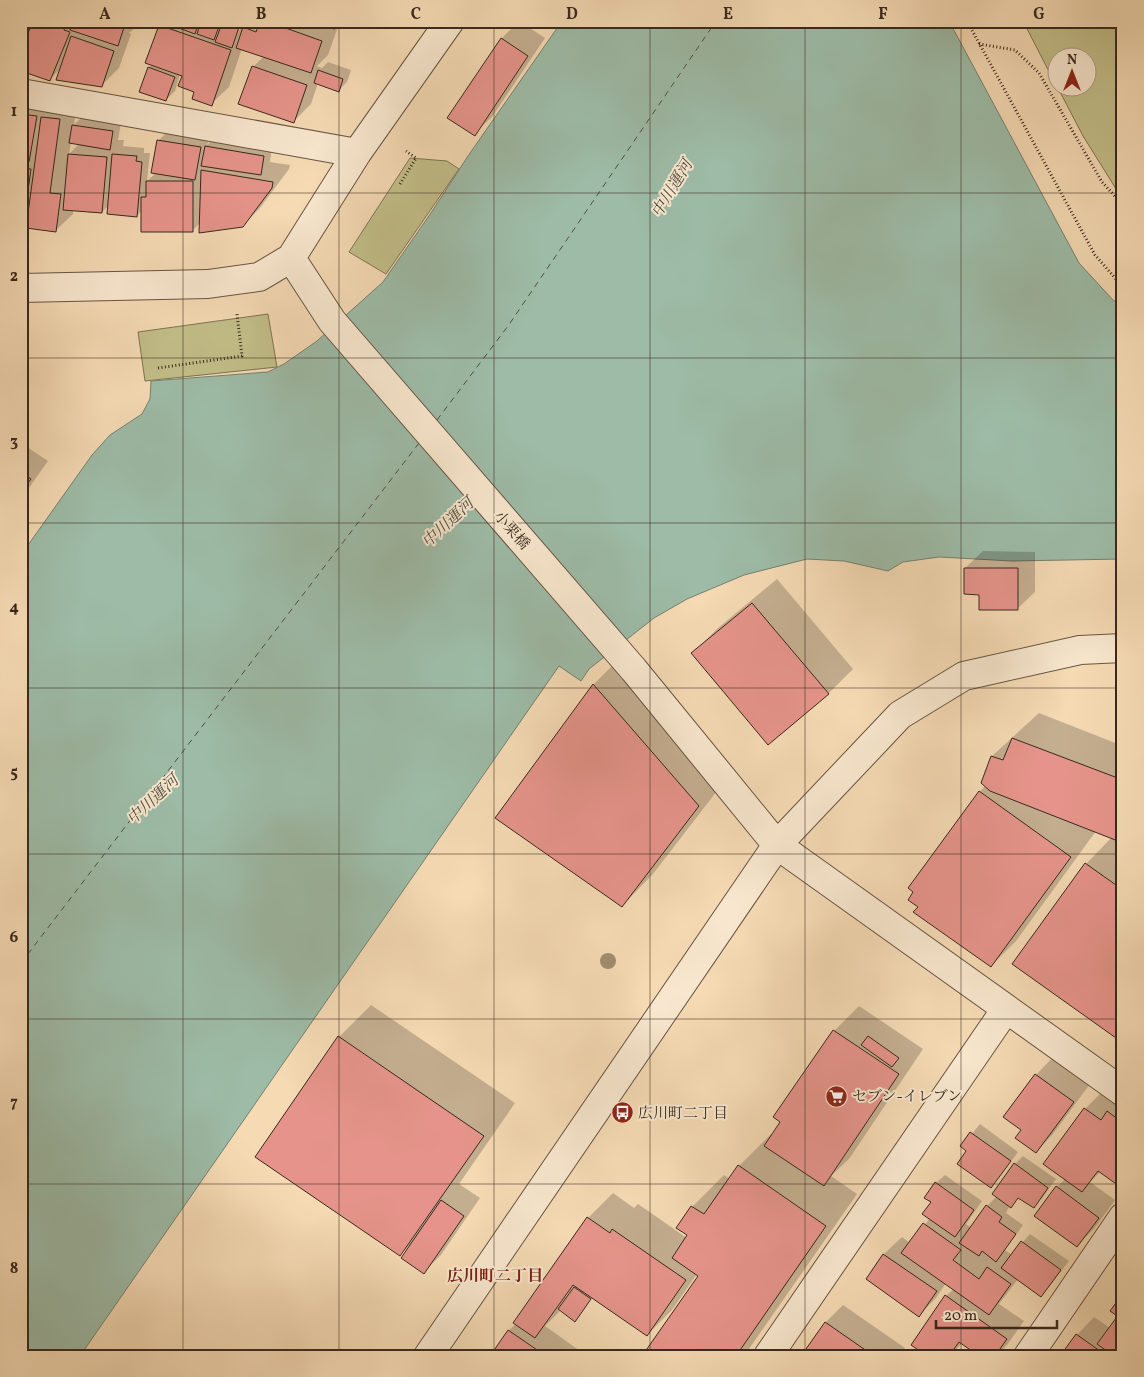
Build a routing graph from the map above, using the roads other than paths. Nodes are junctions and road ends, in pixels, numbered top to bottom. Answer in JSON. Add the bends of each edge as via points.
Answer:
{"nodes":[{"id":1,"x":450,"y":21,"type":"edge"},
{"id":2,"x":21,"y":94,"type":"edge"},
{"id":3,"x":357,"y":153,"type":"junction"},
{"id":4,"x":292,"y":258,"type":"junction"},
{"id":5,"x":21,"y":288,"type":"edge"},
{"id":6,"x":1123,"y":648,"type":"edge"},
{"id":7,"x":777,"y":845,"type":"junction"},
{"id":8,"x":1006,"y":1009,"type":"junction"},
{"id":9,"x":1123,"y":1092,"type":"edge"},
{"id":10,"x":1123,"y":1217,"type":"edge"},
{"id":11,"x":428,"y":1356,"type":"edge"},
{"id":12,"x":768,"y":1356,"type":"edge"},
{"id":13,"x":1028,"y":1356,"type":"edge"}],
"edges":[{"from":1,"to":3,"type":"street"},
{"from":2,"to":3,"type":"street"},
{"from":3,"to":4,"type":"street"},
{"from":4,"to":5,"type":"street","via":[[259,278],[208,284]]},
{"from":4,"to":7,"type":"street","name":"小栗橋","via":[[332,321],[634,670]]},
{"from":6,"to":7,"type":"street","via":[[1080,650],[964,676],[900,715]]},
{"from":7,"to":8,"type":"street","name":"小栗橋"},
{"from":7,"to":11,"type":"street"},
{"from":8,"to":9,"type":"street","name":"小栗橋"},
{"from":8,"to":12,"type":"street"},
{"from":10,"to":13,"type":"street"}]}
